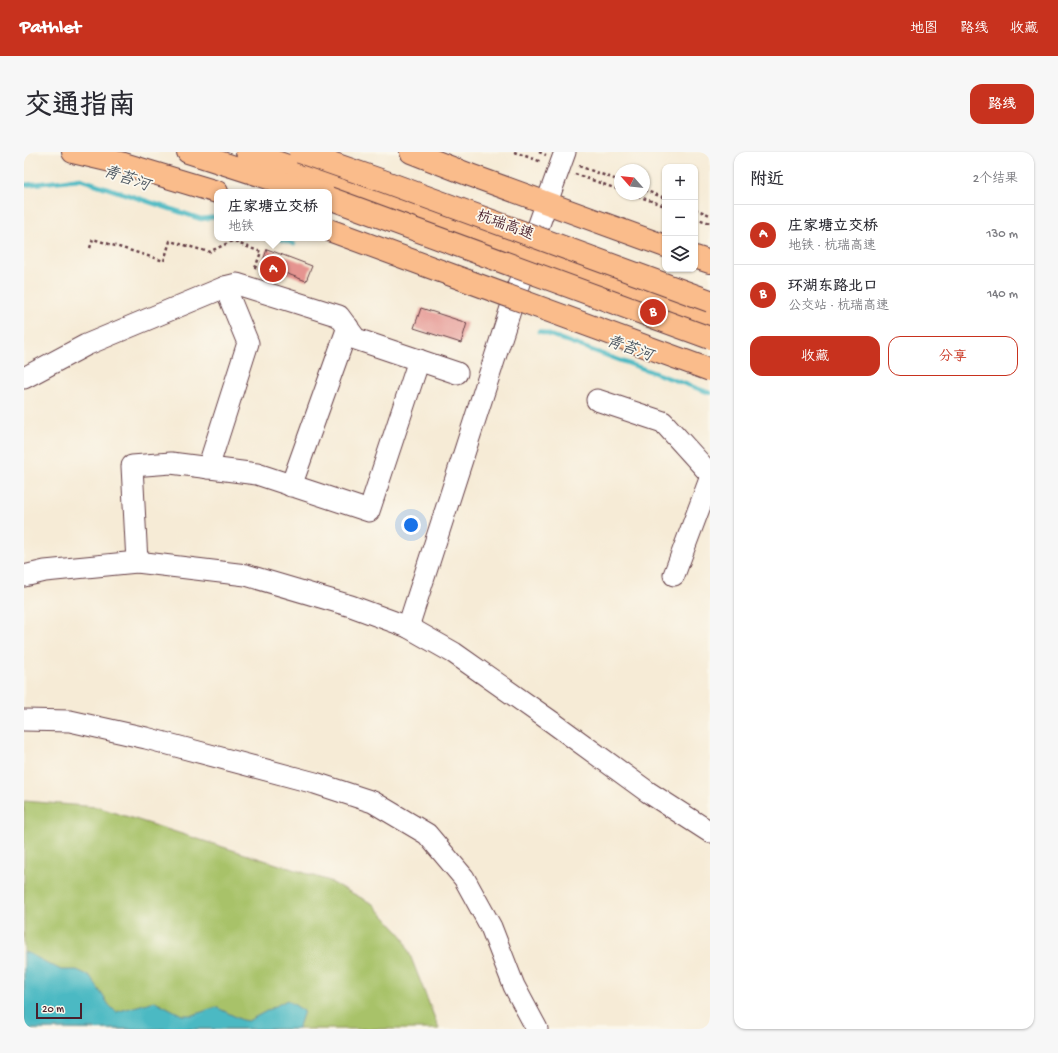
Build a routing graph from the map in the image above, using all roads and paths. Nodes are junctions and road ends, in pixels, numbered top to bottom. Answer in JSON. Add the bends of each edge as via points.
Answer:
{"nodes":[{"id":1,"x":73,"y":152,"type":"edge"},
{"id":2,"x":188,"y":152,"type":"edge"},
{"id":3,"x":247,"y":152,"type":"edge"},
{"id":4,"x":300,"y":152,"type":"edge"},
{"id":5,"x":411,"y":152,"type":"edge"},
{"id":6,"x":565,"y":152,"type":"edge"},
{"id":7,"x":303,"y":189,"type":"edge"},
{"id":8,"x":214,"y":191,"type":"edge"},
{"id":9,"x":650,"y":192,"type":"edge"},
{"id":10,"x":662,"y":197,"type":"edge"},
{"id":11,"x":332,"y":199,"type":"edge"},
{"id":12,"x":648,"y":200,"type":"edge"},
{"id":13,"x":546,"y":202,"type":"junction"},
{"id":14,"x":662,"y":205,"type":"edge"},
{"id":15,"x":698,"y":210,"type":"edge"},
{"id":16,"x":710,"y":215,"type":"edge"},
{"id":17,"x":698,"y":219,"type":"edge"},
{"id":18,"x":710,"y":223,"type":"edge"},
{"id":19,"x":332,"y":231,"type":"edge"},
{"id":20,"x":662,"y":245,"type":"edge"},
{"id":21,"x":90,"y":248,"type":"dead end"},
{"id":22,"x":529,"y":252,"type":"junction"},
{"id":23,"x":698,"y":258,"type":"edge"},
{"id":24,"x":710,"y":262,"type":"edge"},
{"id":25,"x":225,"y":287,"type":"junction"},
{"id":26,"x":248,"y":288,"type":"junction"},
{"id":27,"x":710,"y":301,"type":"edge"},
{"id":28,"x":710,"y":318,"type":"edge"},
{"id":29,"x":348,"y":328,"type":"junction"},
{"id":30,"x":710,"y":338,"type":"edge"},
{"id":31,"x":419,"y":360,"type":"junction"},
{"id":32,"x":710,"y":370,"type":"edge"},
{"id":33,"x":457,"y":373,"type":"dead end"},
{"id":34,"x":24,"y":378,"type":"edge"},
{"id":35,"x":597,"y":400,"type":"dead end"},
{"id":36,"x":208,"y":468,"type":"junction"},
{"id":37,"x":710,"y":474,"type":"edge"},
{"id":38,"x":710,"y":479,"type":"edge"},
{"id":39,"x":290,"y":486,"type":"junction"},
{"id":40,"x":137,"y":562,"type":"junction"},
{"id":41,"x":674,"y":575,"type":"dead end"},
{"id":42,"x":24,"y":576,"type":"edge"},
{"id":43,"x":408,"y":627,"type":"junction"},
{"id":44,"x":24,"y":720,"type":"edge"},
{"id":45,"x":710,"y":832,"type":"edge"},
{"id":46,"x":537,"y":1029,"type":"edge"}],
"edges":[{"from":1,"to":8,"type":"main road","via":[[124,164]]},
{"from":2,"to":7,"type":"main road"},
{"from":3,"to":22,"type":"main road"},
{"from":4,"to":27,"type":"main road","name":"杭瑞高速","bridge":true},
{"from":5,"to":13,"type":"main road"},
{"from":6,"to":13,"type":"street"},
{"from":9,"to":10,"type":"path"},
{"from":11,"to":30,"type":"main road","bridge":true},
{"from":12,"to":14,"type":"path"},
{"from":13,"to":20,"type":"main road"},
{"from":13,"to":22,"type":"street"},
{"from":15,"to":16,"type":"path"},
{"from":17,"to":18,"type":"path"},
{"from":19,"to":32,"type":"main road","bridge":true},
{"from":21,"to":26,"type":"path","via":[[93,239],[164,261],[170,241],[209,252],[232,241],[261,252]]},
{"from":22,"to":28,"type":"main road"},
{"from":22,"to":43,"type":"street"},
{"from":23,"to":24,"type":"main road"},
{"from":25,"to":26,"type":"street","via":[[237,284]]},
{"from":25,"to":34,"type":"street","via":[[86,345]]},
{"from":25,"to":36,"type":"street","via":[[248,343]]},
{"from":26,"to":29,"type":"street","via":[[339,316]]},
{"from":29,"to":31,"type":"street","via":[[356,339]]},
{"from":29,"to":39,"type":"street"},
{"from":31,"to":33,"type":"street"},
{"from":31,"to":39,"type":"street","via":[[369,511]]},
{"from":35,"to":37,"type":"street","via":[[663,422]]},
{"from":36,"to":39,"type":"street","via":[[257,474]]},
{"from":36,"to":40,"type":"street","via":[[171,464],[132,466]]},
{"from":38,"to":41,"type":"street"},
{"from":40,"to":42,"type":"street","via":[[45,571]]},
{"from":40,"to":43,"type":"street","via":[[246,575],[351,606]]},
{"from":43,"to":45,"type":"street","via":[[454,653],[648,792]]},
{"from":44,"to":46,"type":"street","via":[[70,721],[146,738],[315,783],[373,802],[427,834],[464,878],[491,927],[514,986]]}]}
